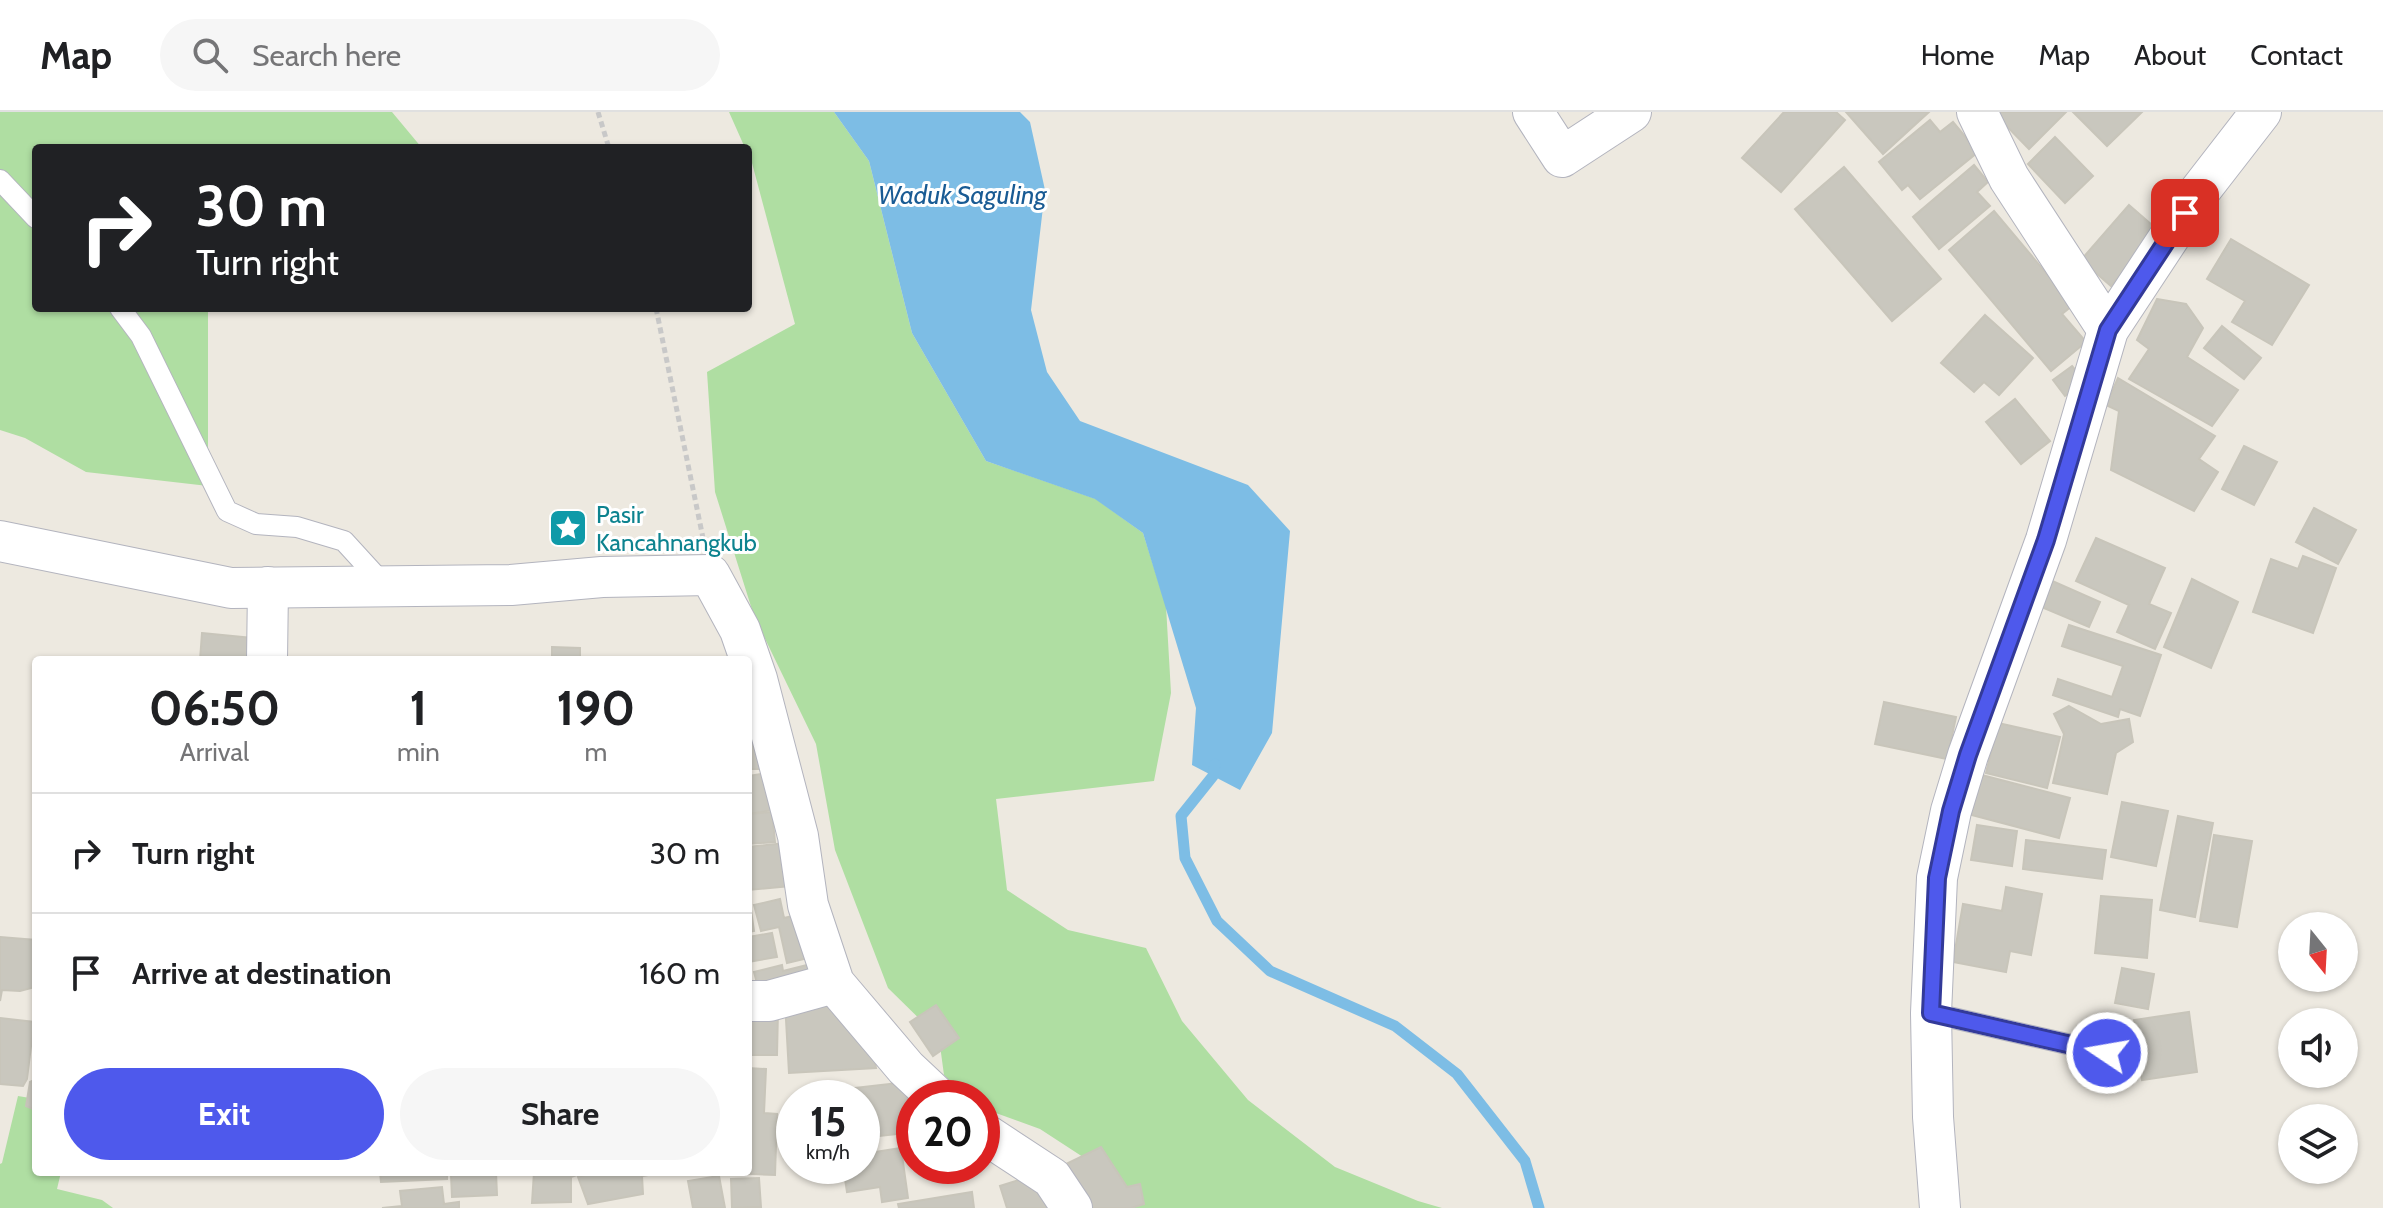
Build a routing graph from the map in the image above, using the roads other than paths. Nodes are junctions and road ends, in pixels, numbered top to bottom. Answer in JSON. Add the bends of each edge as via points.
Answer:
{"nodes":[{"id":1,"x":1533,"y":112,"type":"edge"},
{"id":2,"x":1631,"y":112,"type":"edge"},
{"id":3,"x":1977,"y":112,"type":"edge"},
{"id":4,"x":2261,"y":112,"type":"edge"},
{"id":5,"x":0,"y":180,"type":"edge"},
{"id":6,"x":32,"y":214,"type":"edge"},
{"id":7,"x":123,"y":312,"type":"edge"},
{"id":8,"x":2108,"y":330,"type":"junction"},
{"id":9,"x":0,"y":541,"type":"edge"},
{"id":10,"x":268,"y":587,"type":"junction"},
{"id":11,"x":386,"y":587,"type":"junction"},
{"id":12,"x":267,"y":656,"type":"edge"},
{"id":13,"x":749,"y":656,"type":"edge"},
{"id":14,"x":752,"y":665,"type":"edge"},
{"id":15,"x":834,"y":983,"type":"junction"},
{"id":16,"x":752,"y":1001,"type":"edge"},
{"id":17,"x":1931,"y":1013,"type":"junction"},
{"id":18,"x":2107,"y":1053,"type":"dead end"},
{"id":19,"x":919,"y":1080,"type":"edge"},
{"id":20,"x":1000,"y":1144,"type":"edge"},
{"id":21,"x":1072,"y":1208,"type":"edge"},
{"id":22,"x":1940,"y":1208,"type":"edge"}],
"edges":[{"from":1,"to":2,"type":"street","via":[[1562,157]]},
{"from":3,"to":8,"type":"street","via":[[2009,178]]},
{"from":4,"to":8,"type":"street","via":[[2199,192]]},
{"from":5,"to":6,"type":"lane"},
{"from":7,"to":11,"type":"lane","via":[[141,336],[227,511],[256,524],[297,527],[344,541]]},
{"from":8,"to":17,"type":"street","via":[[2046,540],[1951,811],[1937,878]]},
{"from":9,"to":10,"type":"street","via":[[231,588]]},
{"from":10,"to":11,"type":"street"},
{"from":10,"to":12,"type":"street"},
{"from":11,"to":13,"type":"street","via":[[710,575]]},
{"from":14,"to":15,"type":"street","via":[[798,836],[808,905]]},
{"from":15,"to":16,"type":"street"},
{"from":15,"to":19,"type":"street"},
{"from":17,"to":18,"type":"lane"},
{"from":17,"to":22,"type":"street"},
{"from":20,"to":21,"type":"street","via":[[1052,1178]]}]}
